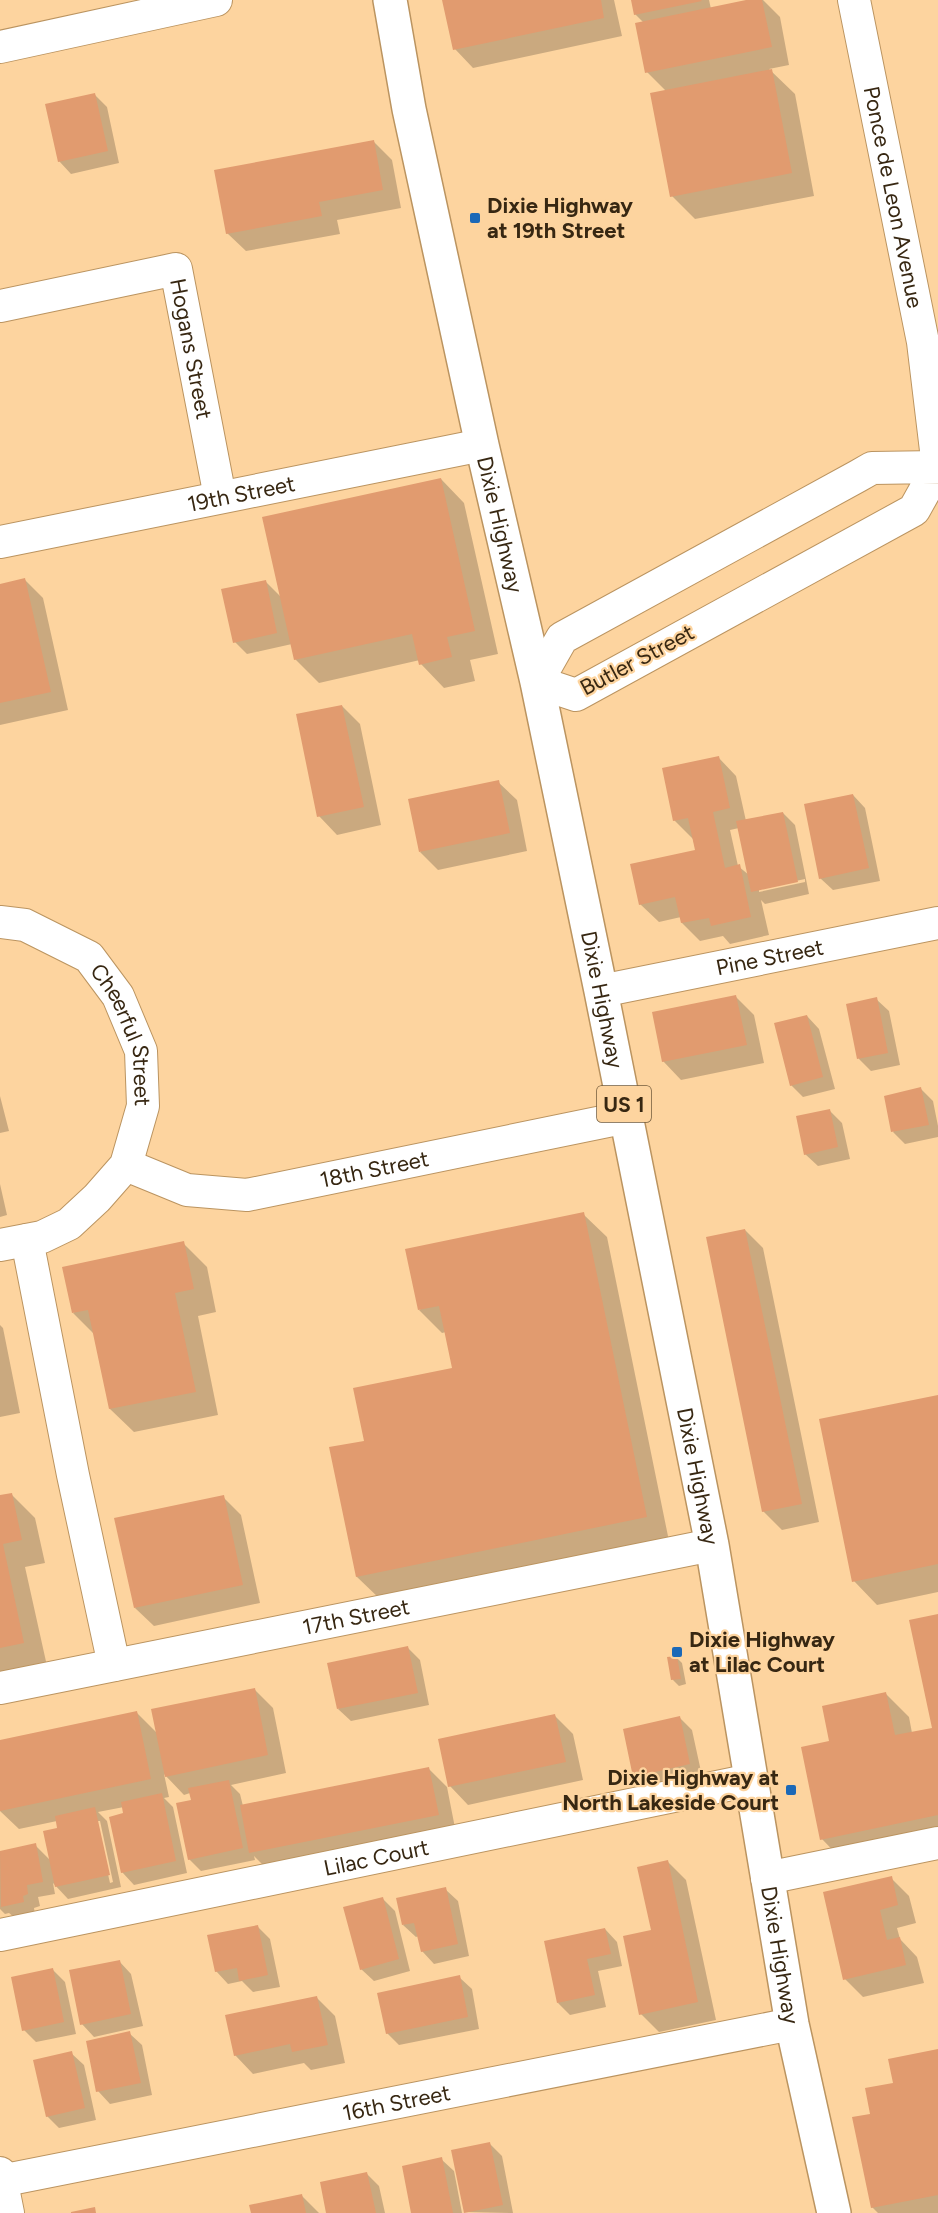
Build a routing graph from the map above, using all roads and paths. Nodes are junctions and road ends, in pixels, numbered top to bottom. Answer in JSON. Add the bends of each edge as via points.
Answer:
{"nodes":[{"id":1,"x":216,"y":0,"type":"edge"},
{"id":2,"x":390,"y":0,"type":"edge"},
{"id":3,"x":854,"y":0,"type":"edge"},
{"id":4,"x":0,"y":47,"type":"edge"},
{"id":5,"x":0,"y":306,"type":"edge"},
{"id":6,"x":482,"y":445,"type":"junction"},
{"id":7,"x":938,"y":467,"type":"edge"},
{"id":8,"x":220,"y":497,"type":"junction"},
{"id":9,"x":0,"y":542,"type":"edge"},
{"id":10,"x":537,"y":682,"type":"junction"},
{"id":11,"x":0,"y":922,"type":"edge"},
{"id":12,"x":938,"y":922,"type":"edge"},
{"id":13,"x":601,"y":991,"type":"junction"},
{"id":14,"x":627,"y":1117,"type":"junction"},
{"id":15,"x":126,"y":1165,"type":"junction"},
{"id":16,"x":13,"y":1243,"type":"edge"},
{"id":17,"x":712,"y":1545,"type":"junction"},
{"id":18,"x":114,"y":1665,"type":"junction"},
{"id":19,"x":0,"y":1688,"type":"edge"},
{"id":20,"x":751,"y":1780,"type":"junction"},
{"id":21,"x":938,"y":1843,"type":"edge"},
{"id":22,"x":768,"y":1878,"type":"junction"},
{"id":23,"x":0,"y":1935,"type":"edge"},
{"id":24,"x":792,"y":2024,"type":"junction"},
{"id":25,"x":0,"y":2178,"type":"edge"},
{"id":26,"x":8,"y":2213,"type":"edge"},
{"id":27,"x":834,"y":2213,"type":"edge"}],
"edges":[{"from":1,"to":4,"type":"street"},
{"from":2,"to":6,"type":"main road","name":"Dixie Highway","number":"US 1","via":[[411,119]]},
{"from":3,"to":7,"type":"street","name":"Ponce de Leon Avenue","via":[[923,342]]},
{"from":5,"to":8,"type":"street","name":"Hogans Street","via":[[176,269]]},
{"from":6,"to":8,"type":"street","name":"19th Street"},
{"from":6,"to":10,"type":"main road","name":"Dixie Highway","number":"US 1"},
{"from":7,"to":10,"type":"street","name":"Butler Street","via":[[872,468],[562,638]]},
{"from":7,"to":10,"type":"street","name":"Butler Street","via":[[914,510],[576,695]]},
{"from":8,"to":9,"type":"street","name":"19th Street"},
{"from":10,"to":13,"type":"main road","name":"Dixie Highway","number":"US 1"},
{"from":11,"to":15,"type":"street","name":"Cheerful Street","via":[[26,926],[89,957],[118,996],[141,1051],[143,1106]]},
{"from":12,"to":13,"type":"street","name":"Pine Street"},
{"from":13,"to":14,"type":"main road","name":"Dixie Highway","number":"US 1"},
{"from":14,"to":15,"type":"street","name":"18th Street","via":[[247,1195],[187,1190]]},
{"from":14,"to":17,"type":"main road","name":"Dixie Highway","number":"US 1"},
{"from":15,"to":16,"type":"street","name":"Cheerful Street","via":[[69,1224],[42,1237]]},
{"from":16,"to":18,"type":"street","via":[[73,1475]]},
{"from":17,"to":18,"type":"street","name":"17th Street"},
{"from":17,"to":20,"type":"main road","name":"Dixie Highway","number":"US 1"},
{"from":18,"to":19,"type":"street","name":"17th Street"},
{"from":20,"to":22,"type":"main road","name":"Dixie Highway","number":"US 1"},
{"from":20,"to":23,"type":"street","name":"Lilac Court"},
{"from":21,"to":22,"type":"street"},
{"from":22,"to":24,"type":"main road","name":"Dixie Highway","number":"US 1"},
{"from":24,"to":25,"type":"street","name":"16th Street"},
{"from":24,"to":27,"type":"main road","name":"Dixie Highway","number":"US 1"},
{"from":25,"to":26,"type":"street"}]}
